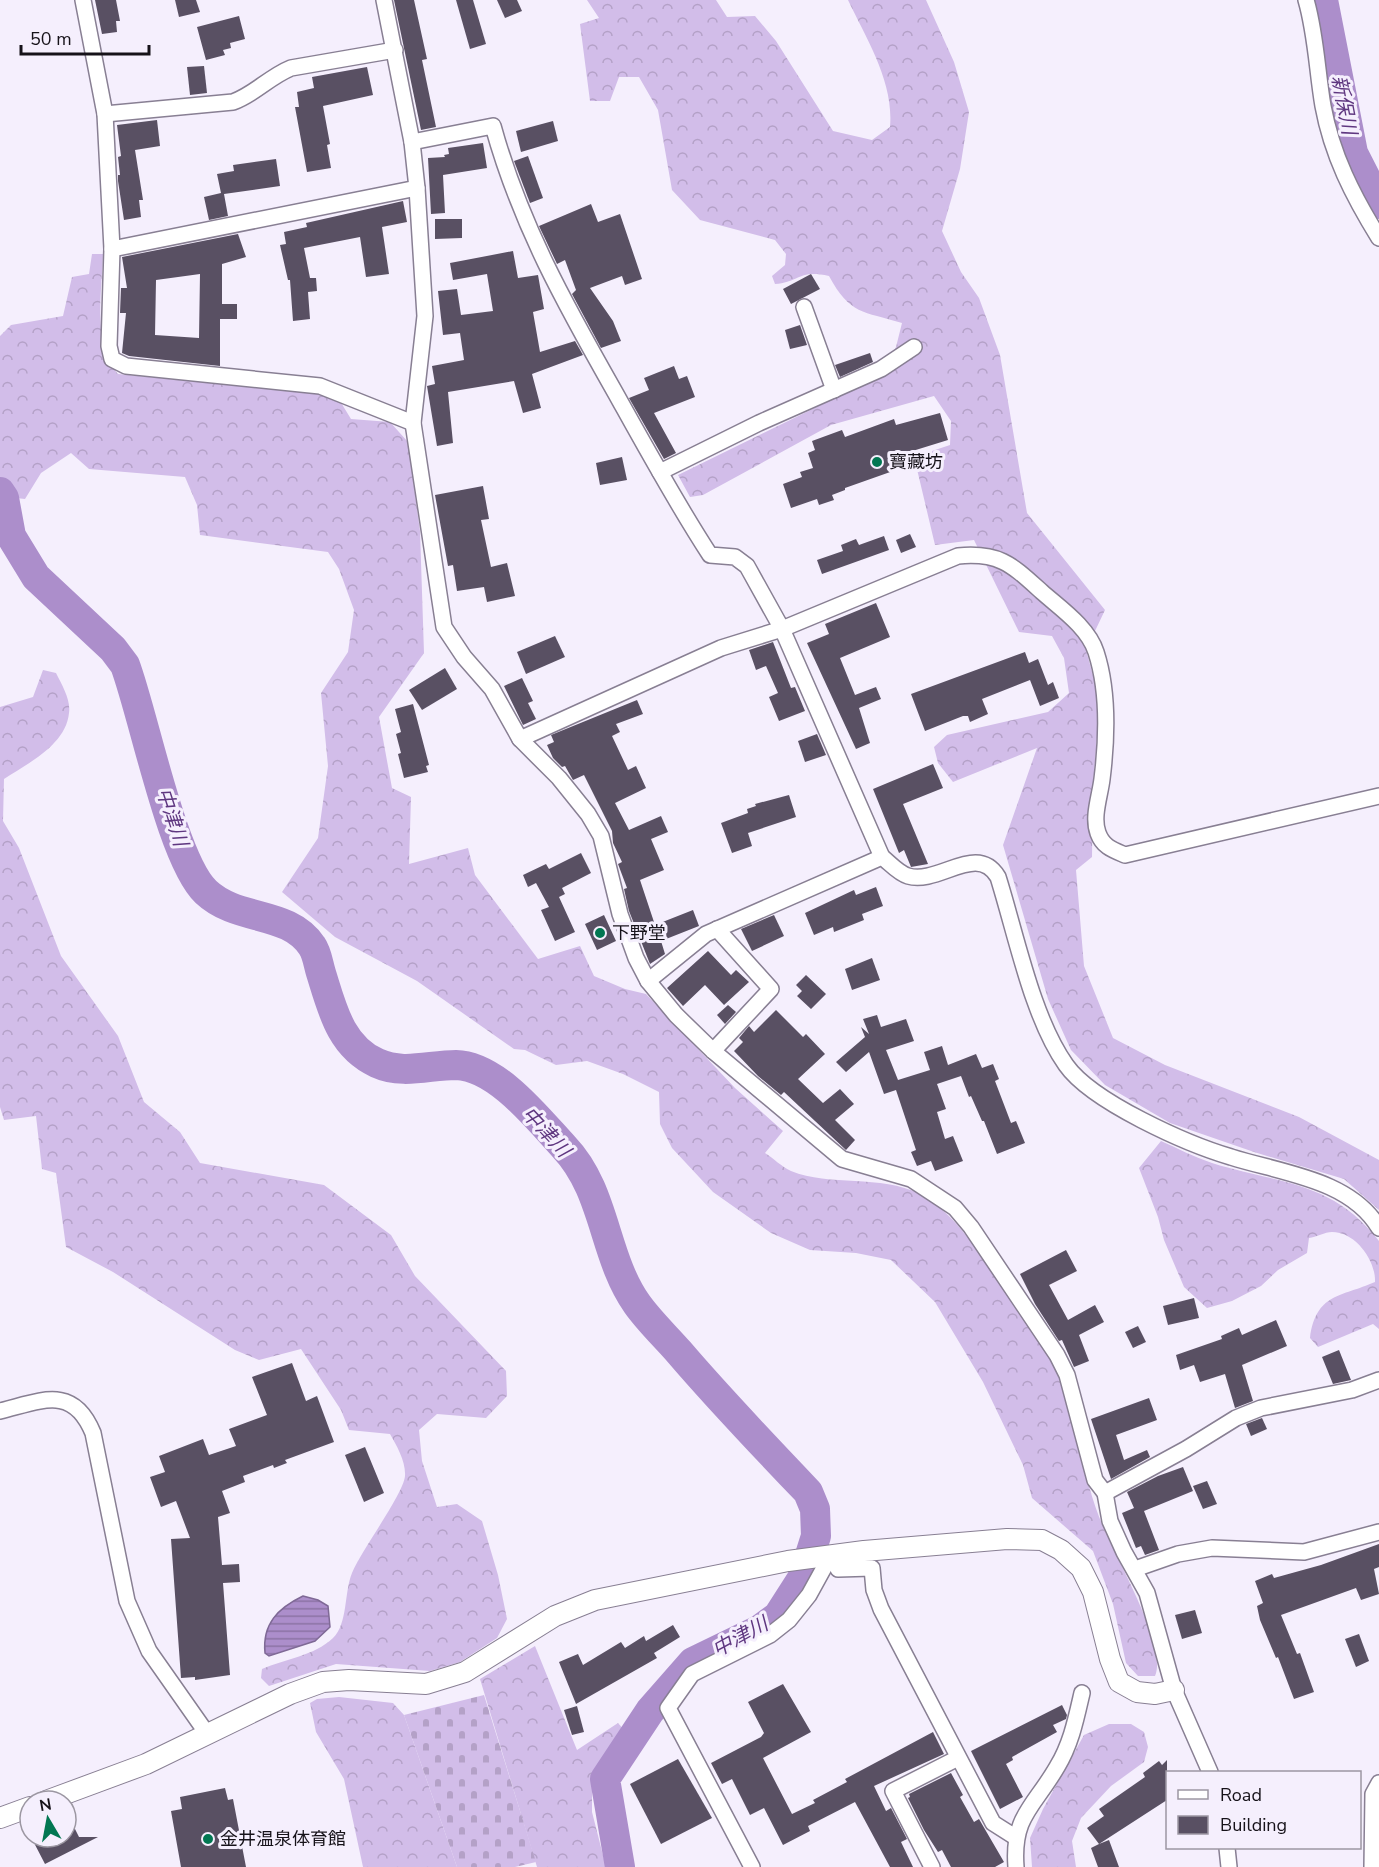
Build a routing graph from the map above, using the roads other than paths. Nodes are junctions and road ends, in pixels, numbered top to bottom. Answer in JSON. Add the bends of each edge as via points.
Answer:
{"nodes":[{"id":1,"x":83,"y":0,"type":"edge"},
{"id":2,"x":384,"y":0,"type":"edge"},
{"id":3,"x":1306,"y":0,"type":"edge"},
{"id":4,"x":394,"y":50,"type":"junction"},
{"id":5,"x":105,"y":114,"type":"junction"},
{"id":6,"x":412,"y":142,"type":"junction"},
{"id":7,"x":417,"y":188,"type":"junction"},
{"id":8,"x":1379,"y":238,"type":"edge"},
{"id":9,"x":112,"y":249,"type":"junction"},
{"id":10,"x":804,"y":307,"type":"dead end"},
{"id":11,"x":914,"y":347,"type":"dead end"},
{"id":12,"x":834,"y":390,"type":"junction"},
{"id":13,"x":412,"y":423,"type":"junction"},
{"id":14,"x":660,"y":472,"type":"junction"},
{"id":15,"x":782,"y":629,"type":"junction"},
{"id":16,"x":520,"y":739,"type":"junction"},
{"id":17,"x":1379,"y":796,"type":"edge"},
{"id":18,"x":882,"y":856,"type":"junction"},
{"id":19,"x":717,"y":929,"type":"junction"},
{"id":20,"x":648,"y":981,"type":"junction"},
{"id":21,"x":713,"y":1050,"type":"junction"},
{"id":22,"x":1379,"y":1228,"type":"edge"},
{"id":23,"x":1379,"y":1380,"type":"edge"},
{"id":24,"x":0,"y":1411,"type":"edge"},
{"id":25,"x":1105,"y":1492,"type":"junction"},
{"id":26,"x":1379,"y":1532,"type":"edge"},
{"id":27,"x":826,"y":1556,"type":"junction"},
{"id":28,"x":1135,"y":1569,"type":"junction"},
{"id":29,"x":1174,"y":1690,"type":"junction"},
{"id":30,"x":1082,"y":1693,"type":"dead end"},
{"id":31,"x":208,"y":1735,"type":"junction"},
{"id":32,"x":957,"y":1758,"type":"junction"},
{"id":33,"x":1209,"y":1771,"type":"edge"},
{"id":34,"x":1379,"y":1783,"type":"edge"},
{"id":35,"x":78,"y":1789,"type":"edge"},
{"id":36,"x":18,"y":1811,"type":"edge"},
{"id":37,"x":0,"y":1818,"type":"edge"},
{"id":38,"x":1015,"y":1837,"type":"junction"},
{"id":39,"x":1227,"y":1849,"type":"edge"},
{"id":40,"x":752,"y":1867,"type":"edge"},
{"id":41,"x":932,"y":1867,"type":"edge"},
{"id":42,"x":1016,"y":1867,"type":"edge"},
{"id":43,"x":1229,"y":1867,"type":"edge"},
{"id":44,"x":1372,"y":1867,"type":"edge"}],
"edges":[{"from":1,"to":5,"type":"street"},
{"from":2,"to":4,"type":"street"},
{"from":3,"to":8,"type":"street","via":[[1337,158]]},
{"from":4,"to":5,"type":"street","via":[[291,68],[275,74],[250,96],[233,102]]},
{"from":4,"to":6,"type":"street"},
{"from":5,"to":9,"type":"street"},
{"from":6,"to":7,"type":"street"},
{"from":6,"to":14,"type":"street","via":[[493,126],[514,196],[532,238]]},
{"from":7,"to":9,"type":"street"},
{"from":7,"to":13,"type":"street","via":[[425,316]]},
{"from":9,"to":13,"type":"street","via":[[108,335],[112,359],[126,366],[320,386]]},
{"from":10,"to":12,"type":"street"},
{"from":11,"to":12,"type":"street","via":[[881,369]]},
{"from":12,"to":14,"type":"street"},
{"from":13,"to":16,"type":"street","via":[[444,627],[492,689]]},
{"from":14,"to":15,"type":"street","via":[[710,555],[735,557],[747,566]]},
{"from":15,"to":16,"type":"street","via":[[721,648]]},
{"from":15,"to":17,"type":"street","via":[[958,556],[982,554],[998,558],[1014,567],[1069,616],[1096,651],[1105,719],[1096,813],[1098,833],[1108,849],[1125,855]]},
{"from":15,"to":18,"type":"street"},
{"from":16,"to":20,"type":"street","via":[[559,778],[601,836],[626,932]]},
{"from":18,"to":19,"type":"street"},
{"from":18,"to":22,"type":"street","via":[[900,872],[920,877],[970,862],[992,866],[1040,1014],[1066,1066],[1080,1080],[1168,1133],[1228,1157],[1325,1184],[1369,1212]]},
{"from":19,"to":20,"type":"street"},
{"from":19,"to":21,"type":"street","via":[[771,989]]},
{"from":20,"to":21,"type":"street"},
{"from":21,"to":25,"type":"street","via":[[842,1159],[911,1179],[955,1208],[1057,1355],[1067,1375],[1095,1480]]},
{"from":23,"to":25,"type":"street","via":[[1261,1408],[1236,1418]]},
{"from":24,"to":31,"type":"street","via":[[50,1399],[64,1400],[87,1418],[127,1601],[149,1651]]},
{"from":25,"to":28,"type":"street","via":[[1110,1521]]},
{"from":26,"to":28,"type":"street","via":[[1304,1552],[1212,1548],[1178,1554]]},
{"from":27,"to":29,"type":"street","via":[[1007,1539],[1042,1540],[1061,1550],[1081,1569],[1093,1592],[1119,1682],[1137,1692]]},
{"from":27,"to":31,"type":"street","via":[[788,1560],[595,1600],[555,1616],[465,1672],[426,1684],[350,1680],[323,1683],[290,1694]]},
{"from":27,"to":32,"type":"street","via":[[838,1569],[872,1568],[881,1609]]},
{"from":27,"to":40,"type":"street","via":[[809,1595],[789,1620],[770,1635],[692,1674],[668,1708]]},
{"from":28,"to":29,"type":"street","via":[[1146,1593]]},
{"from":29,"to":33,"type":"street"},
{"from":30,"to":38,"type":"street","via":[[1071,1738],[1057,1768],[1033,1799]]},
{"from":31,"to":35,"type":"street"},
{"from":32,"to":38,"type":"street","via":[[993,1823]]},
{"from":32,"to":41,"type":"street","via":[[892,1791]]},
{"from":34,"to":44,"type":"street","via":[[1373,1794]]},
{"from":36,"to":37,"type":"street"},
{"from":38,"to":42,"type":"street"},
{"from":39,"to":43,"type":"street"}]}
